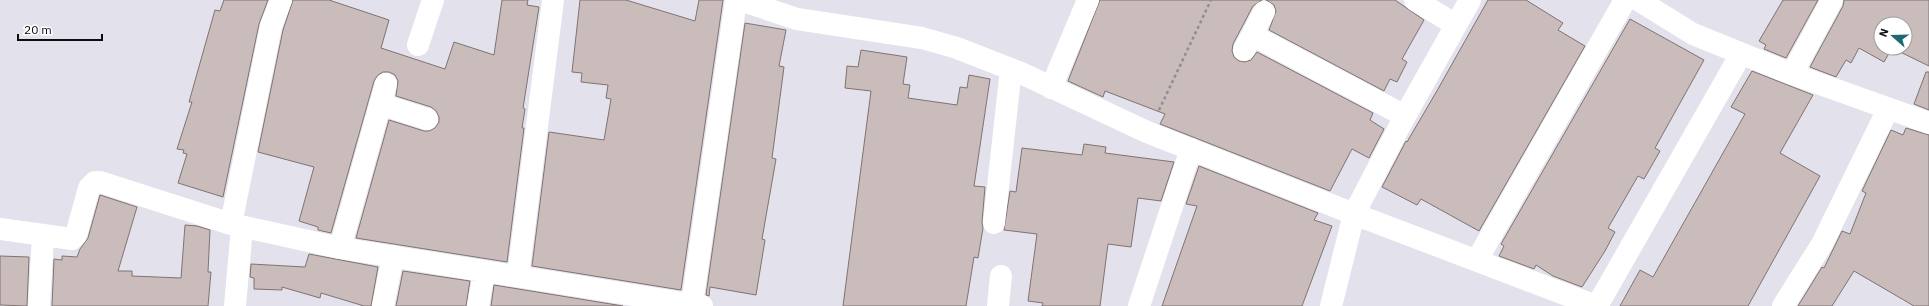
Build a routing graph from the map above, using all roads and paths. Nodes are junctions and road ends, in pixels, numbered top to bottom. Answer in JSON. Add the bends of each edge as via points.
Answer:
{"nodes":[{"id":1,"x":281,"y":0,"type":"edge"},
{"id":2,"x":432,"y":0,"type":"edge"},
{"id":3,"x":553,"y":0,"type":"edge"},
{"id":4,"x":736,"y":0,"type":"edge"},
{"id":5,"x":740,"y":0,"type":"edge"},
{"id":6,"x":1088,"y":0,"type":"edge"},
{"id":7,"x":1211,"y":0,"type":"edge"},
{"id":8,"x":1415,"y":0,"type":"edge"},
{"id":9,"x":1470,"y":0,"type":"edge"},
{"id":10,"x":1625,"y":0,"type":"edge"},
{"id":11,"x":1638,"y":0,"type":"edge"},
{"id":12,"x":1832,"y":0,"type":"edge"},
{"id":13,"x":1264,"y":12,"type":"dead end"},
{"id":14,"x":1456,"y":25,"type":"junction"},
{"id":15,"x":418,"y":45,"type":"dead end"},
{"id":16,"x":1741,"y":54,"type":"junction"},
{"id":17,"x":1011,"y":69,"type":"junction"},
{"id":18,"x":1792,"y":74,"type":"junction"},
{"id":19,"x":1051,"y":88,"type":"junction"},
{"id":20,"x":1888,"y":109,"type":"junction"},
{"id":21,"x":1405,"y":116,"type":"junction"},
{"id":22,"x":427,"y":118,"type":"dead end"},
{"id":23,"x":1929,"y":123,"type":"edge"},
{"id":24,"x":1147,"y":132,"type":"junction"},
{"id":25,"x":1191,"y":149,"type":"junction"},
{"id":26,"x":1354,"y":214,"type":"junction"},
{"id":27,"x":994,"y":223,"type":"dead end"},
{"id":28,"x":236,"y":226,"type":"junction"},
{"id":29,"x":0,"y":229,"type":"edge"},
{"id":30,"x":43,"y":236,"type":"junction"},
{"id":31,"x":340,"y":248,"type":"junction"},
{"id":32,"x":394,"y":256,"type":"junction"},
{"id":33,"x":1477,"y":260,"type":"junction"},
{"id":34,"x":484,"y":272,"type":"junction"},
{"id":35,"x":518,"y":276,"type":"junction"},
{"id":36,"x":1001,"y":276,"type":"dead end"},
{"id":37,"x":586,"y":298,"type":"edge"},
{"id":38,"x":1557,"y":299,"type":"edge"},
{"id":39,"x":697,"y":305,"type":"edge"},
{"id":40,"x":39,"y":306,"type":"edge"},
{"id":41,"x":235,"y":306,"type":"edge"},
{"id":42,"x":383,"y":306,"type":"edge"},
{"id":43,"x":478,"y":306,"type":"edge"},
{"id":44,"x":998,"y":306,"type":"edge"},
{"id":45,"x":1139,"y":306,"type":"edge"},
{"id":46,"x":1331,"y":306,"type":"edge"},
{"id":47,"x":1596,"y":306,"type":"edge"},
{"id":48,"x":1783,"y":306,"type":"edge"}],
"edges":[{"from":1,"to":28,"type":"street","via":[[271,26]]},
{"from":2,"to":15,"type":"street"},
{"from":3,"to":35,"type":"street"},
{"from":4,"to":39,"type":"street"},
{"from":5,"to":17,"type":"street","via":[[797,19],[922,38],[957,48]]},
{"from":6,"to":19,"type":"street"},
{"from":7,"to":24,"type":"path","via":[[1167,97]]},
{"from":8,"to":14,"type":"street"},
{"from":9,"to":14,"type":"street"},
{"from":10,"to":33,"type":"street"},
{"from":11,"to":16,"type":"street","via":[[1693,34]]},
{"from":12,"to":18,"type":"street"},
{"from":13,"to":21,"type":"street","via":[[1248,43]]},
{"from":14,"to":21,"type":"street"},
{"from":16,"to":18,"type":"street"},
{"from":16,"to":47,"type":"street"},
{"from":17,"to":19,"type":"street"},
{"from":17,"to":27,"type":"street"},
{"from":18,"to":20,"type":"street"},
{"from":19,"to":24,"type":"street"},
{"from":20,"to":23,"type":"street"},
{"from":20,"to":48,"type":"street","via":[[1822,244]]},
{"from":21,"to":26,"type":"street"},
{"from":22,"to":31,"type":"street","via":[[383,94]]},
{"from":24,"to":25,"type":"street"},
{"from":25,"to":26,"type":"street"},
{"from":25,"to":45,"type":"street"},
{"from":26,"to":33,"type":"street"},
{"from":26,"to":46,"type":"street"},
{"from":28,"to":30,"type":"street","via":[[94,182],[89,188],[76,235],[72,239]]},
{"from":28,"to":31,"type":"street"},
{"from":28,"to":41,"type":"street"},
{"from":29,"to":30,"type":"street"},
{"from":30,"to":40,"type":"street"},
{"from":31,"to":32,"type":"street"},
{"from":32,"to":34,"type":"street"},
{"from":32,"to":42,"type":"street"},
{"from":33,"to":38,"type":"street"},
{"from":34,"to":35,"type":"street"},
{"from":34,"to":43,"type":"street"},
{"from":35,"to":37,"type":"street"},
{"from":36,"to":44,"type":"street"},
{"from":37,"to":39,"type":"street"},
{"from":38,"to":47,"type":"street"}]}
